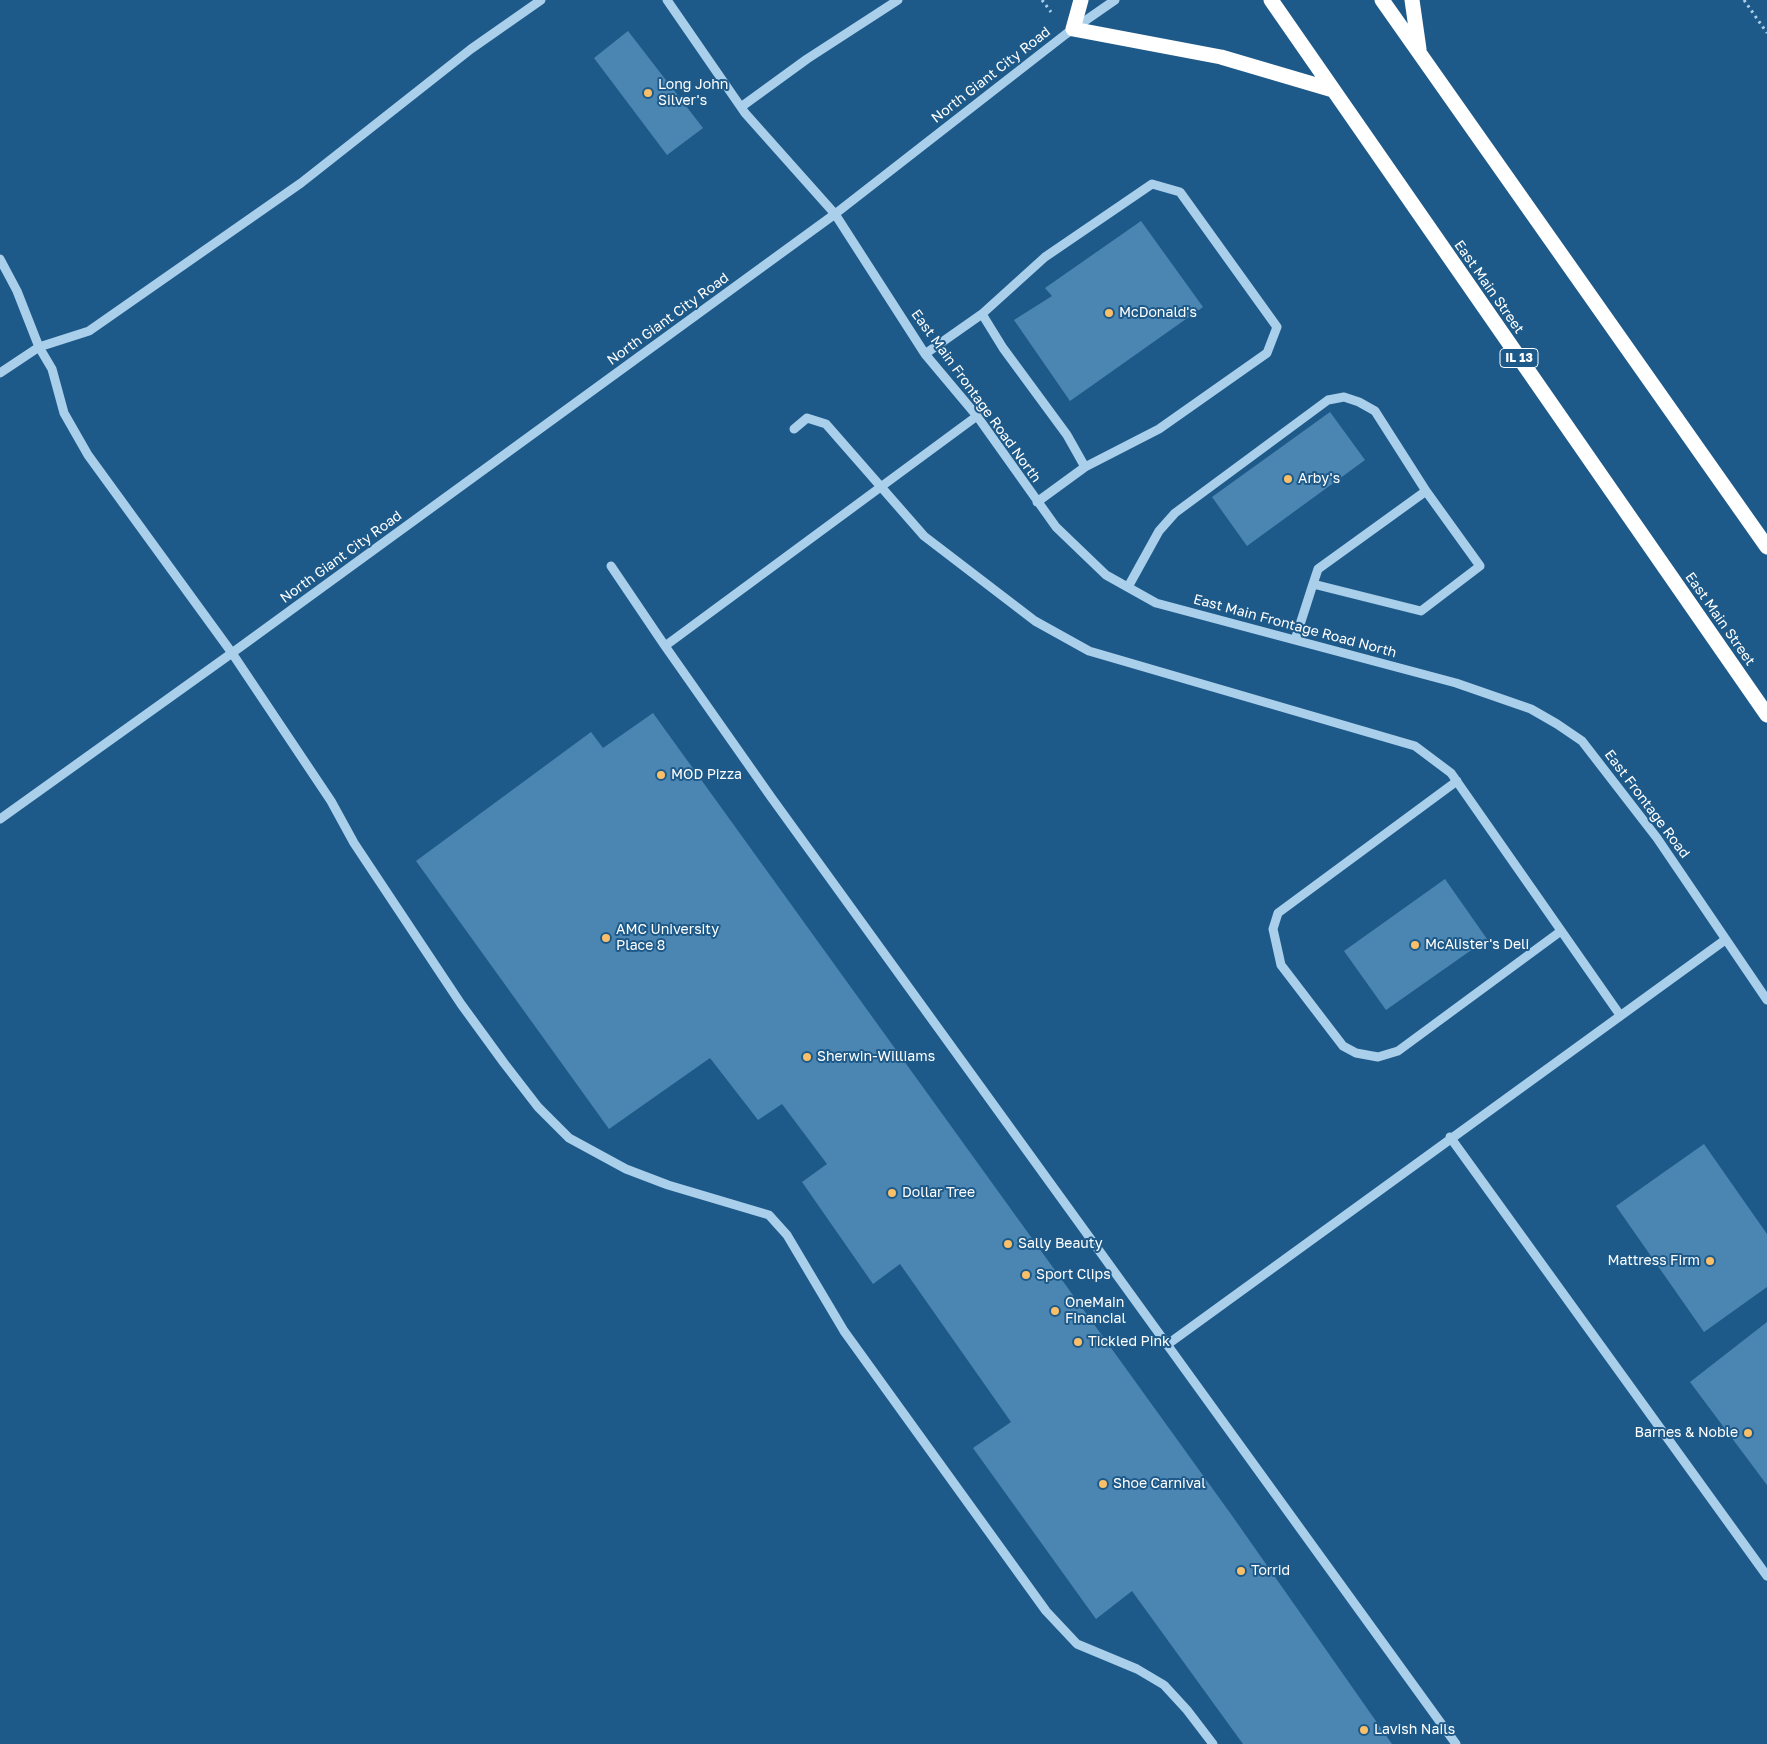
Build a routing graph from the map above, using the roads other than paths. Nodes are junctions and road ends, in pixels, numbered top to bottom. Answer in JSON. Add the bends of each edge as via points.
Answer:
{"nodes":[{"id":1,"x":541,"y":0,"type":"edge"},
{"id":2,"x":667,"y":0,"type":"edge"},
{"id":3,"x":898,"y":0,"type":"edge"},
{"id":4,"x":1081,"y":0,"type":"edge"},
{"id":5,"x":1115,"y":0,"type":"edge"},
{"id":6,"x":1271,"y":0,"type":"edge"},
{"id":7,"x":1382,"y":0,"type":"edge"},
{"id":8,"x":1412,"y":0,"type":"edge"},
{"id":9,"x":1073,"y":29,"type":"junction"},
{"id":10,"x":1419,"y":53,"type":"junction"},
{"id":11,"x":1333,"y":90,"type":"junction"},
{"id":12,"x":741,"y":107,"type":"junction"},
{"id":13,"x":835,"y":214,"type":"junction"},
{"id":14,"x":0,"y":259,"type":"edge"},
{"id":15,"x":982,"y":314,"type":"junction"},
{"id":16,"x":39,"y":347,"type":"junction"},
{"id":17,"x":925,"y":354,"type":"junction"},
{"id":18,"x":0,"y":373,"type":"edge"},
{"id":19,"x":977,"y":416,"type":"junction"},
{"id":20,"x":794,"y":429,"type":"dead end"},
{"id":21,"x":1085,"y":467,"type":"junction"},
{"id":22,"x":882,"y":486,"type":"junction"},
{"id":23,"x":1426,"y":490,"type":"junction"},
{"id":24,"x":1037,"y":502,"type":"junction"},
{"id":25,"x":1767,"y":548,"type":"edge"},
{"id":26,"x":611,"y":566,"type":"dead end"},
{"id":27,"x":1313,"y":584,"type":"junction"},
{"id":28,"x":1128,"y":587,"type":"junction"},
{"id":29,"x":1295,"y":640,"type":"junction"},
{"id":30,"x":665,"y":646,"type":"junction"},
{"id":31,"x":232,"y":653,"type":"junction"},
{"id":32,"x":1456,"y":683,"type":"joint"},
{"id":33,"x":1767,"y":715,"type":"edge"},
{"id":34,"x":1457,"y":781,"type":"junction"},
{"id":35,"x":0,"y":819,"type":"edge"},
{"id":36,"x":1561,"y":931,"type":"junction"},
{"id":37,"x":1725,"y":940,"type":"junction"},
{"id":38,"x":1767,"y":1000,"type":"edge"},
{"id":39,"x":1620,"y":1015,"type":"junction"},
{"id":40,"x":1450,"y":1137,"type":"junction"},
{"id":41,"x":1168,"y":1344,"type":"junction"},
{"id":42,"x":1767,"y":1576,"type":"edge"},
{"id":43,"x":1213,"y":1744,"type":"edge"},
{"id":44,"x":1456,"y":1744,"type":"edge"}],
"edges":[{"from":1,"to":16,"type":"street","via":[[471,49],[301,183],[89,331]]},
{"from":2,"to":12,"type":"street","name":"East Main Frontage Road North"},
{"from":3,"to":12,"type":"street"},
{"from":4,"to":9,"type":"highway"},
{"from":5,"to":9,"type":"street","name":"North Giant City Road"},
{"from":6,"to":11,"type":"highway","name":"East Main Street","number":"IL 13"},
{"from":7,"to":10,"type":"highway"},
{"from":8,"to":10,"type":"highway"},
{"from":9,"to":11,"type":"highway","via":[[1221,57]]},
{"from":9,"to":13,"type":"street","name":"North Giant City Road"},
{"from":10,"to":25,"type":"highway"},
{"from":11,"to":33,"type":"highway","name":"East Main Street","number":"IL 13"},
{"from":12,"to":13,"type":"street","name":"East Main Frontage Road North"},
{"from":13,"to":17,"type":"street","name":"East Main Frontage Road North"},
{"from":13,"to":31,"type":"street","name":"North Giant City Road"},
{"from":14,"to":16,"type":"street","via":[[17,291]]},
{"from":15,"to":17,"type":"street"},
{"from":15,"to":21,"type":"street"},
{"from":15,"to":21,"type":"street","via":[[1045,257],[1152,184],[1180,192],[1276,328],[1267,353],[1159,429]]},
{"from":16,"to":18,"type":"street"},
{"from":16,"to":31,"type":"street","via":[[52,368],[64,413],[88,455]]},
{"from":17,"to":19,"type":"street","name":"East Main Frontage Road North"},
{"from":19,"to":22,"type":"street"},
{"from":19,"to":24,"type":"street","name":"East Main Frontage Road North"},
{"from":20,"to":22,"type":"street","via":[[807,418],[826,424]]},
{"from":21,"to":24,"type":"street"},
{"from":22,"to":30,"type":"street"},
{"from":22,"to":34,"type":"street","via":[[924,536],[1035,621],[1089,651],[1415,746]]},
{"from":23,"to":27,"type":"street","via":[[1318,570]]},
{"from":23,"to":27,"type":"street","via":[[1480,566],[1421,611]]},
{"from":23,"to":28,"type":"street","via":[[1375,411],[1344,397],[1328,400],[1175,513],[1159,532]]},
{"from":24,"to":28,"type":"street","name":"East Main Frontage Road North","via":[[1056,527],[1106,575]]},
{"from":26,"to":30,"type":"street"},
{"from":27,"to":29,"type":"street"},
{"from":28,"to":29,"type":"street","name":"East Main Frontage Road North","via":[[1156,603]]},
{"from":29,"to":32,"type":"street","name":"East Main Frontage Road North"},
{"from":30,"to":41,"type":"street"},
{"from":31,"to":35,"type":"street","name":"North Giant City Road"},
{"from":31,"to":43,"type":"street","via":[[462,1004],[538,1107],[569,1138],[626,1169],[769,1215],[788,1235],[844,1331],[1046,1611],[1077,1644],[1136,1669],[1164,1685]]},
{"from":32,"to":37,"type":"street","name":"East Frontage Road","via":[[1531,709],[1582,741],[1658,838]]},
{"from":34,"to":36,"type":"street"},
{"from":34,"to":36,"type":"street","via":[[1278,913],[1273,929],[1281,965],[1343,1046],[1356,1053],[1378,1057],[1398,1051]]},
{"from":36,"to":39,"type":"street"},
{"from":37,"to":38,"type":"street","name":"East Frontage Road"},
{"from":37,"to":39,"type":"street"},
{"from":39,"to":40,"type":"street"},
{"from":40,"to":41,"type":"street"},
{"from":40,"to":42,"type":"street"},
{"from":41,"to":44,"type":"street"}]}
